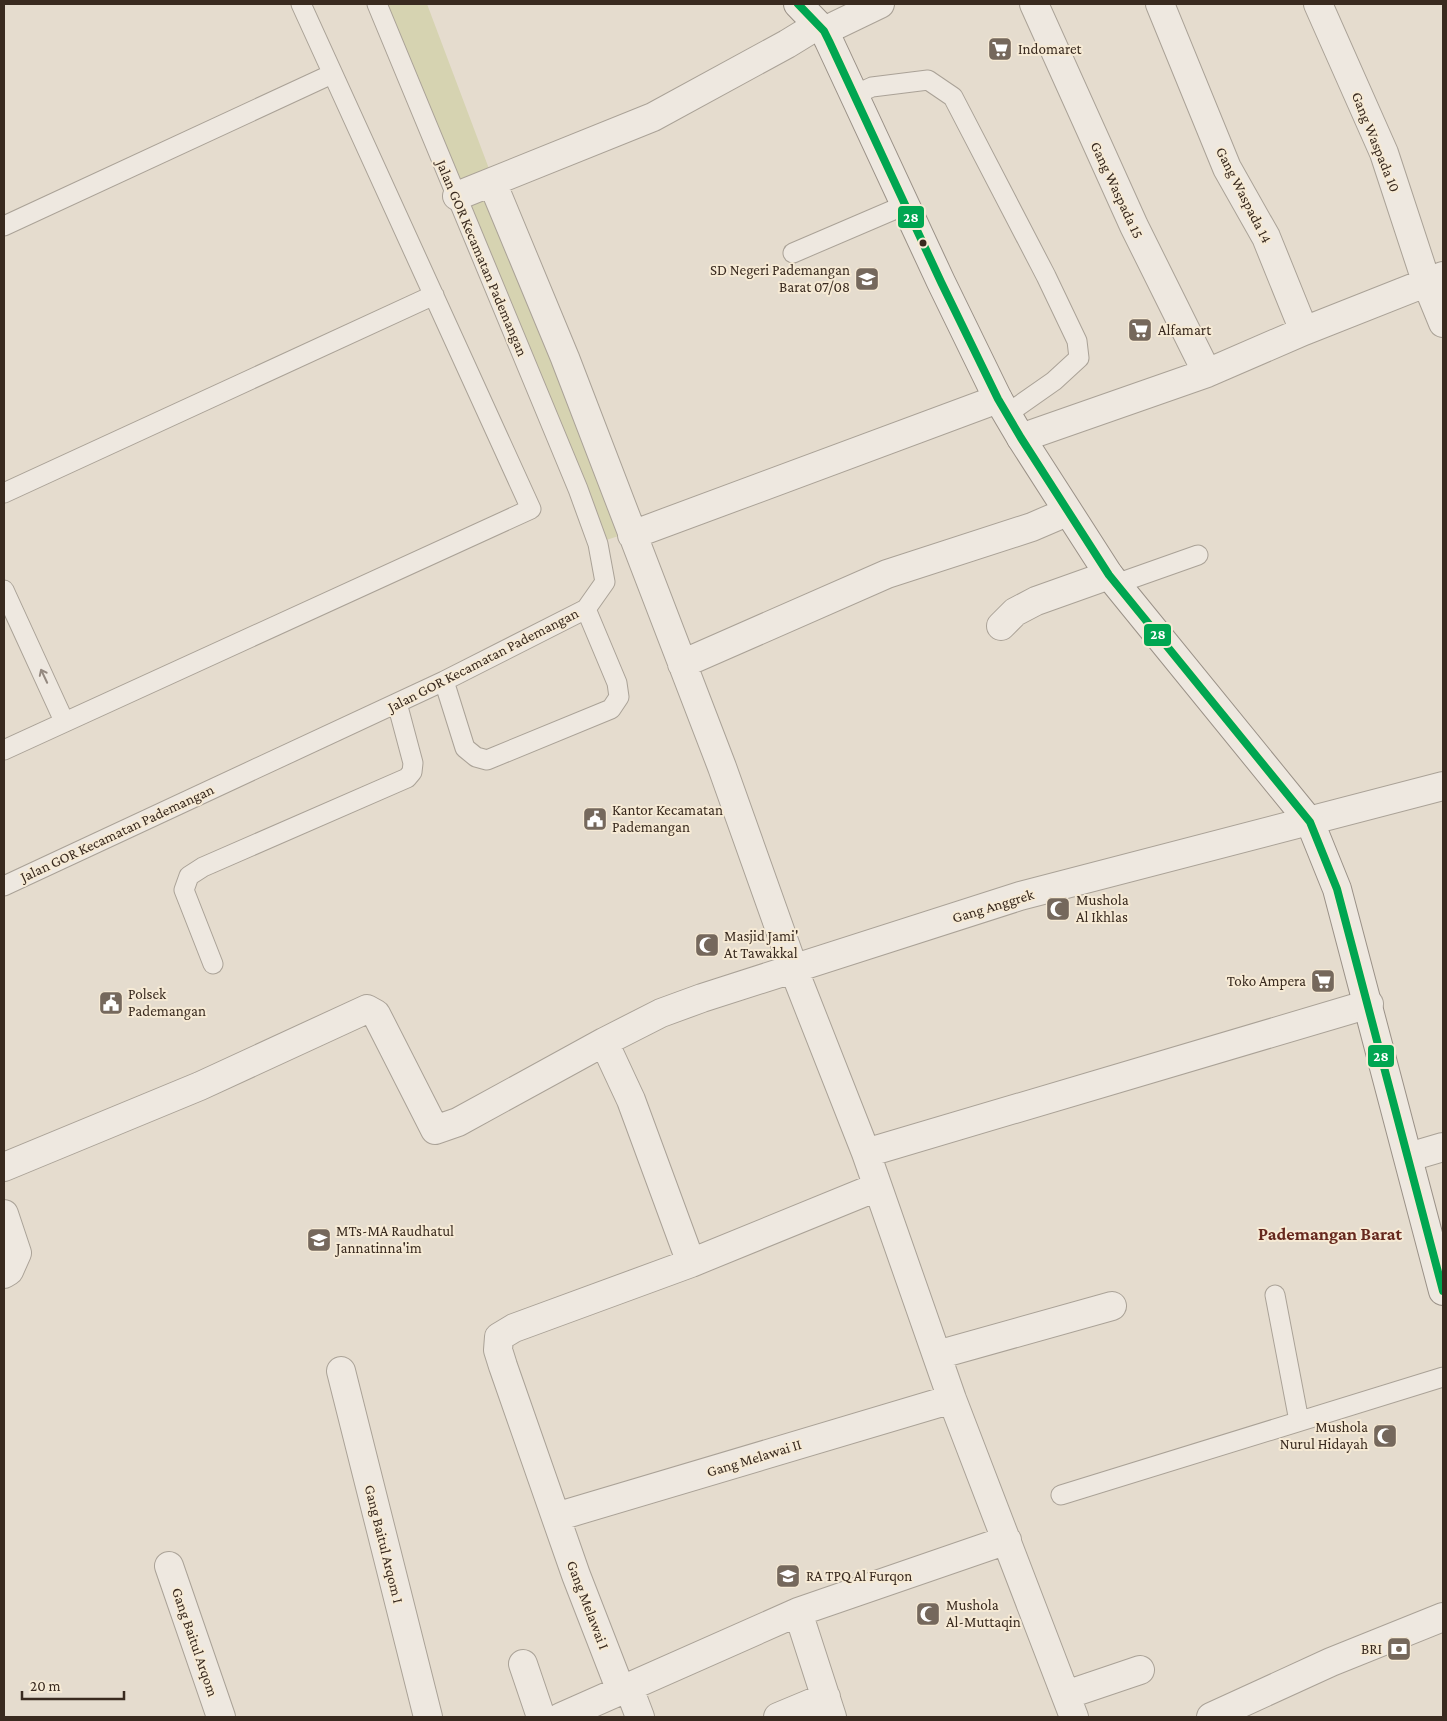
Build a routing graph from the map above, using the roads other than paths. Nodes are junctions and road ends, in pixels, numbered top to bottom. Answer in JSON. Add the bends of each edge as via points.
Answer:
{"nodes":[{"id":1,"x":301,"y":4,"type":"edge"},
{"id":2,"x":377,"y":4,"type":"edge"},
{"id":3,"x":798,"y":4,"type":"edge"},
{"id":4,"x":880,"y":4,"type":"edge"},
{"id":5,"x":1034,"y":4,"type":"edge"},
{"id":6,"x":1160,"y":4,"type":"edge"},
{"id":7,"x":1318,"y":4,"type":"edge"},
{"id":8,"x":821,"y":28,"type":"junction"},
{"id":9,"x":332,"y":74,"type":"junction"},
{"id":10,"x":854,"y":95,"type":"junction"},
{"id":11,"x":474,"y":189,"type":"junction"},
{"id":12,"x":905,"y":205,"type":"junction"},
{"id":13,"x":4,"y":226,"type":"edge"},
{"id":14,"x":793,"y":253,"type":"dead end"},
{"id":15,"x":1435,"y":280,"type":"edge"},
{"id":16,"x":434,"y":295,"type":"junction"},
{"id":17,"x":1443,"y":323,"type":"edge"},
{"id":18,"x":1304,"y":331,"type":"junction"},
{"id":19,"x":1207,"y":373,"type":"junction"},
{"id":20,"x":1003,"y":407,"type":"junction"},
{"id":21,"x":1021,"y":438,"type":"junction"},
{"id":22,"x":4,"y":493,"type":"edge"},
{"id":23,"x":1067,"y":512,"type":"junction"},
{"id":24,"x":632,"y":535,"type":"junction"},
{"id":25,"x":1198,"y":556,"type":"dead end"},
{"id":26,"x":1112,"y":580,"type":"junction"},
{"id":27,"x":4,"y":590,"type":"edge"},
{"id":28,"x":586,"y":609,"type":"junction"},
{"id":29,"x":1001,"y":626,"type":"dead end"},
{"id":30,"x":682,"y":664,"type":"junction"},
{"id":31,"x":444,"y":681,"type":"junction"},
{"id":32,"x":397,"y":704,"type":"junction"},
{"id":33,"x":64,"y":721,"type":"junction"},
{"id":34,"x":4,"y":750,"type":"edge"},
{"id":35,"x":1443,"y":786,"type":"edge"},
{"id":36,"x":1310,"y":822,"type":"junction"},
{"id":37,"x":4,"y":886,"type":"edge"},
{"id":38,"x":213,"y":964,"type":"dead end"},
{"id":39,"x":794,"y":967,"type":"junction"},
{"id":40,"x":1369,"y":1004,"type":"junction"},
{"id":41,"x":604,"y":1042,"type":"junction"},
{"id":42,"x":1443,"y":1147,"type":"edge"},
{"id":43,"x":866,"y":1153,"type":"junction"},
{"id":44,"x":1409,"y":1157,"type":"junction"},
{"id":45,"x":4,"y":1167,"type":"edge"},
{"id":46,"x":877,"y":1187,"type":"junction"},
{"id":47,"x":4,"y":1214,"type":"edge"},
{"id":48,"x":691,"y":1263,"type":"junction"},
{"id":49,"x":4,"y":1274,"type":"edge"},
{"id":50,"x":1443,"y":1291,"type":"edge"},
{"id":51,"x":1275,"y":1295,"type":"dead end"},
{"id":52,"x":1112,"y":1306,"type":"dead end"},
{"id":53,"x":937,"y":1355,"type":"junction"},
{"id":54,"x":341,"y":1371,"type":"dead end"},
{"id":55,"x":1443,"y":1378,"type":"edge"},
{"id":56,"x":952,"y":1399,"type":"junction"},
{"id":57,"x":1299,"y":1421,"type":"junction"},
{"id":58,"x":1061,"y":1495,"type":"dead end"},
{"id":59,"x":556,"y":1517,"type":"junction"},
{"id":60,"x":1007,"y":1540,"type":"junction"},
{"id":61,"x":169,"y":1566,"type":"dead end"},
{"id":62,"x":798,"y":1612,"type":"junction"},
{"id":63,"x":1443,"y":1617,"type":"edge"},
{"id":64,"x":523,"y":1664,"type":"dead end"},
{"id":65,"x":1140,"y":1670,"type":"dead end"},
{"id":66,"x":625,"y":1690,"type":"junction"},
{"id":67,"x":1070,"y":1706,"type":"edge"},
{"id":68,"x":829,"y":1707,"type":"edge"},
{"id":69,"x":221,"y":1717,"type":"edge"},
{"id":70,"x":428,"y":1717,"type":"edge"},
{"id":71,"x":541,"y":1717,"type":"edge"},
{"id":72,"x":561,"y":1717,"type":"edge"},
{"id":73,"x":640,"y":1717,"type":"edge"},
{"id":74,"x":778,"y":1717,"type":"edge"},
{"id":75,"x":1211,"y":1717,"type":"edge"}],
"edges":[{"from":1,"to":9,"type":"lane"},
{"from":2,"to":11,"type":"lane","name":"Jalan GOR Kecamatan Pademangan"},
{"from":3,"to":8,"type":"street"},
{"from":4,"to":8,"type":"street"},
{"from":5,"to":19,"type":"street","name":"Gang Waspada 15","via":[[1130,217]]},
{"from":6,"to":18,"type":"street","name":"Gang Waspada 14","via":[[1227,168],[1266,237]]},
{"from":7,"to":15,"type":"street","name":"Gang Waspada 10","via":[[1384,153]]},
{"from":8,"to":10,"type":"street"},
{"from":8,"to":11,"type":"street","via":[[653,117]]},
{"from":9,"to":13,"type":"lane"},
{"from":9,"to":16,"type":"lane"},
{"from":10,"to":12,"type":"street"},
{"from":10,"to":20,"type":"lane","via":[[872,87],[928,80],[954,96],[1024,229],[1077,341],[1080,358],[1054,381]]},
{"from":11,"to":24,"type":"street","via":[[565,358]]},
{"from":11,"to":28,"type":"lane","name":"Jalan GOR Kecamatan Pademangan","via":[[598,544],[605,582]]},
{"from":12,"to":14,"type":"lane"},
{"from":12,"to":20,"type":"street"},
{"from":15,"to":17,"type":"street","name":"Gang Waspada 10"},
{"from":15,"to":18,"type":"street"},
{"from":16,"to":22,"type":"lane"},
{"from":16,"to":33,"type":"lane","via":[[531,510]]},
{"from":18,"to":19,"type":"street"},
{"from":19,"to":21,"type":"street"},
{"from":20,"to":21,"type":"street"},
{"from":20,"to":24,"type":"street"},
{"from":21,"to":23,"type":"street"},
{"from":23,"to":26,"type":"street"},
{"from":23,"to":30,"type":"street","via":[[1032,527],[887,574]]},
{"from":24,"to":30,"type":"street"},
{"from":25,"to":26,"type":"lane"},
{"from":26,"to":29,"type":"street","via":[[1036,601],[1015,612]]},
{"from":26,"to":36,"type":"street"},
{"from":33,"to":27,"type":"lane","one_way":true},
{"from":28,"to":31,"type":"lane","name":"Jalan GOR Kecamatan Pademangan"},
{"from":28,"to":31,"type":"lane","via":[[617,683],[619,697],[611,710],[487,760],[476,757],[465,748]]},
{"from":30,"to":39,"type":"street"},
{"from":31,"to":32,"type":"lane","name":"Jalan GOR Kecamatan Pademangan"},
{"from":32,"to":37,"type":"lane","name":"Jalan GOR Kecamatan Pademangan"},
{"from":32,"to":38,"type":"lane","via":[[414,764],[407,778],[189,876],[184,890]]},
{"from":33,"to":34,"type":"lane"},
{"from":35,"to":36,"type":"street","name":"Gang Anggrek"},
{"from":36,"to":39,"type":"street","name":"Gang Anggrek","via":[[1020,896]]},
{"from":36,"to":40,"type":"street","via":[[1338,889]]},
{"from":39,"to":41,"type":"street","name":"Gang Anggrek","via":[[661,1013]]},
{"from":39,"to":43,"type":"street"},
{"from":40,"to":43,"type":"street"},
{"from":40,"to":44,"type":"street"},
{"from":41,"to":45,"type":"street","name":"Gang Anggrek","via":[[458,1122],[434,1130],[376,1014],[367,1010],[200,1086]]},
{"from":41,"to":48,"type":"street","via":[[631,1100]]},
{"from":42,"to":44,"type":"street"},
{"from":43,"to":46,"type":"street"},
{"from":44,"to":50,"type":"street"},
{"from":46,"to":48,"type":"street"},
{"from":46,"to":53,"type":"street"},
{"from":47,"to":49,"type":"street","via":[[17,1253],[9,1271]]},
{"from":48,"to":59,"type":"street","name":"Gang Melawai I","via":[[514,1328],[499,1337],[498,1350]]},
{"from":51,"to":57,"type":"lane"},
{"from":52,"to":53,"type":"street"},
{"from":53,"to":56,"type":"street"},
{"from":54,"to":70,"type":"street","name":"Gang Baitul Arqom I"},
{"from":55,"to":57,"type":"lane"},
{"from":56,"to":59,"type":"street","name":"Gang Melawai II"},
{"from":56,"to":60,"type":"street"},
{"from":57,"to":58,"type":"lane"},
{"from":59,"to":66,"type":"street","name":"Gang Melawai I","via":[[576,1575]]},
{"from":60,"to":62,"type":"street"},
{"from":60,"to":67,"type":"street"},
{"from":61,"to":69,"type":"street","name":"Gang Baitul Arqom"},
{"from":62,"to":66,"type":"street"},
{"from":62,"to":68,"type":"street"},
{"from":63,"to":75,"type":"street","via":[[1331,1662]]},
{"from":64,"to":71,"type":"street"},
{"from":65,"to":67,"type":"street"},
{"from":66,"to":72,"type":"street"},
{"from":66,"to":73,"type":"street","name":"Gang Melawai I"},
{"from":68,"to":74,"type":"street"}]}
